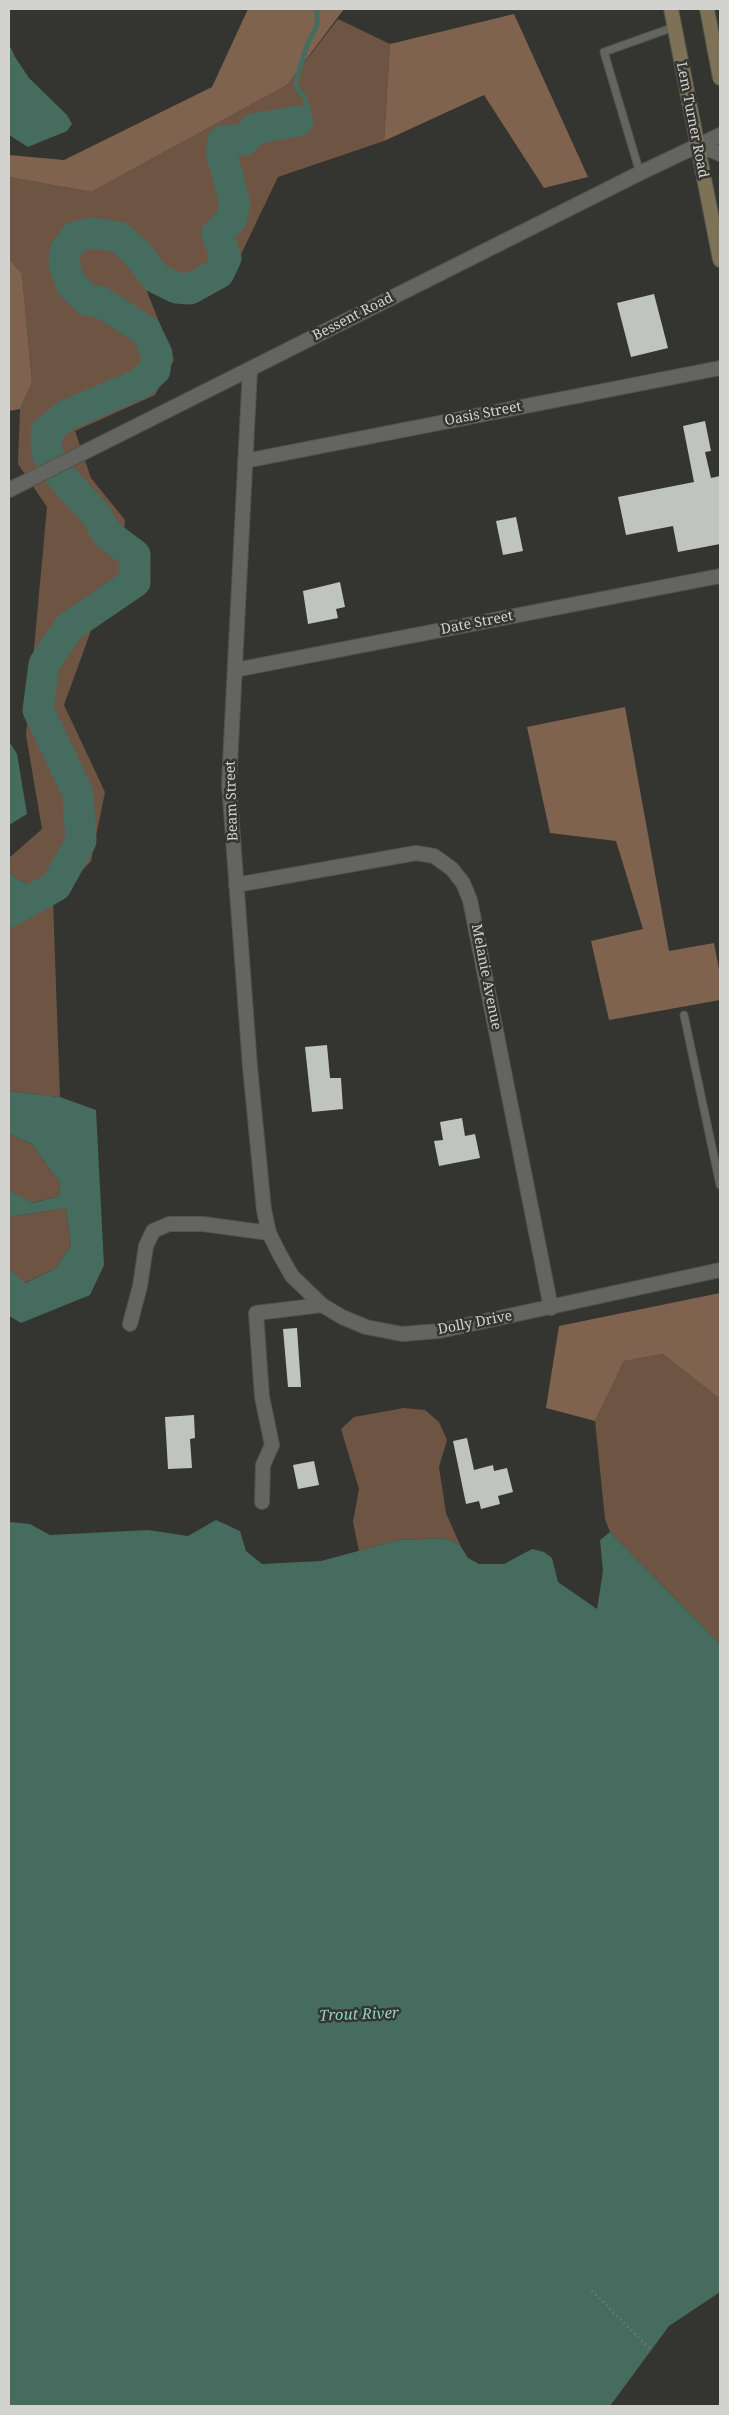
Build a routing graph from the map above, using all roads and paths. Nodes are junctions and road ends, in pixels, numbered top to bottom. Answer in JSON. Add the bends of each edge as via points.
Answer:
{"nodes":[{"id":1,"x":671,"y":9,"type":"edge"},
{"id":2,"x":707,"y":9,"type":"edge"},
{"id":3,"x":674,"y":27,"type":"junction"},
{"id":4,"x":720,"y":78,"type":"edge"},
{"id":5,"x":720,"y":135,"type":"edge"},
{"id":6,"x":697,"y":144,"type":"junction"},
{"id":7,"x":720,"y":154,"type":"edge"},
{"id":8,"x":640,"y":173,"type":"junction"},
{"id":9,"x":720,"y":260,"type":"edge"},
{"id":10,"x":250,"y":368,"type":"junction"},
{"id":11,"x":720,"y":368,"type":"edge"},
{"id":12,"x":245,"y":461,"type":"junction"},
{"id":13,"x":9,"y":490,"type":"edge"},
{"id":14,"x":720,"y":576,"type":"edge"},
{"id":15,"x":235,"y":670,"type":"junction"},
{"id":16,"x":236,"y":885,"type":"junction"},
{"id":17,"x":684,"y":1015,"type":"dead end"},
{"id":18,"x":720,"y":1185,"type":"edge"},
{"id":19,"x":269,"y":1233,"type":"junction"},
{"id":20,"x":720,"y":1270,"type":"edge"},
{"id":21,"x":322,"y":1305,"type":"junction"},
{"id":22,"x":551,"y":1308,"type":"junction"},
{"id":23,"x":130,"y":1324,"type":"dead end"},
{"id":24,"x":262,"y":1502,"type":"dead end"},
{"id":25,"x":592,"y":2291,"type":"dead end"},
{"id":26,"x":651,"y":2350,"type":"dead end"}],
"edges":[{"from":1,"to":3,"type":"main road","name":"Lem Turner Road"},
{"from":2,"to":4,"type":"main road"},
{"from":3,"to":6,"type":"main road","name":"Lem Turner Road"},
{"from":3,"to":8,"type":"lane","via":[[604,52]]},
{"from":5,"to":6,"type":"street","name":"Bessent Road"},
{"from":6,"to":7,"type":"street"},
{"from":6,"to":8,"type":"street","name":"Bessent Road"},
{"from":6,"to":9,"type":"main road","name":"Lem Turner Road"},
{"from":8,"to":10,"type":"street","name":"Bessent Road"},
{"from":10,"to":12,"type":"street","name":"Beam Street"},
{"from":10,"to":13,"type":"street","name":"Bessent Road"},
{"from":11,"to":12,"type":"street","name":"Oasis Street"},
{"from":12,"to":15,"type":"street","name":"Beam Street"},
{"from":14,"to":15,"type":"street","name":"Date Street"},
{"from":15,"to":16,"type":"street","name":"Beam Street","via":[[229,784]]},
{"from":16,"to":19,"type":"street","name":"Beam Street","via":[[250,1067]]},
{"from":16,"to":22,"type":"street","name":"Melanie Avenue","via":[[416,853],[434,856],[452,869],[463,883],[470,900]]},
{"from":17,"to":18,"type":"lane"},
{"from":19,"to":21,"type":"street","name":"Dolly Drive","via":[[292,1276]]},
{"from":19,"to":23,"type":"street","via":[[202,1224],[169,1224],[153,1231],[146,1246]]},
{"from":20,"to":22,"type":"street","name":"Dolly Drive"},
{"from":21,"to":22,"type":"street","name":"Dolly Drive","via":[[366,1327],[402,1334],[439,1331]]},
{"from":21,"to":24,"type":"street","via":[[256,1313],[262,1397],[272,1445],[263,1465]]},
{"from":25,"to":26,"type":"path"}]}
